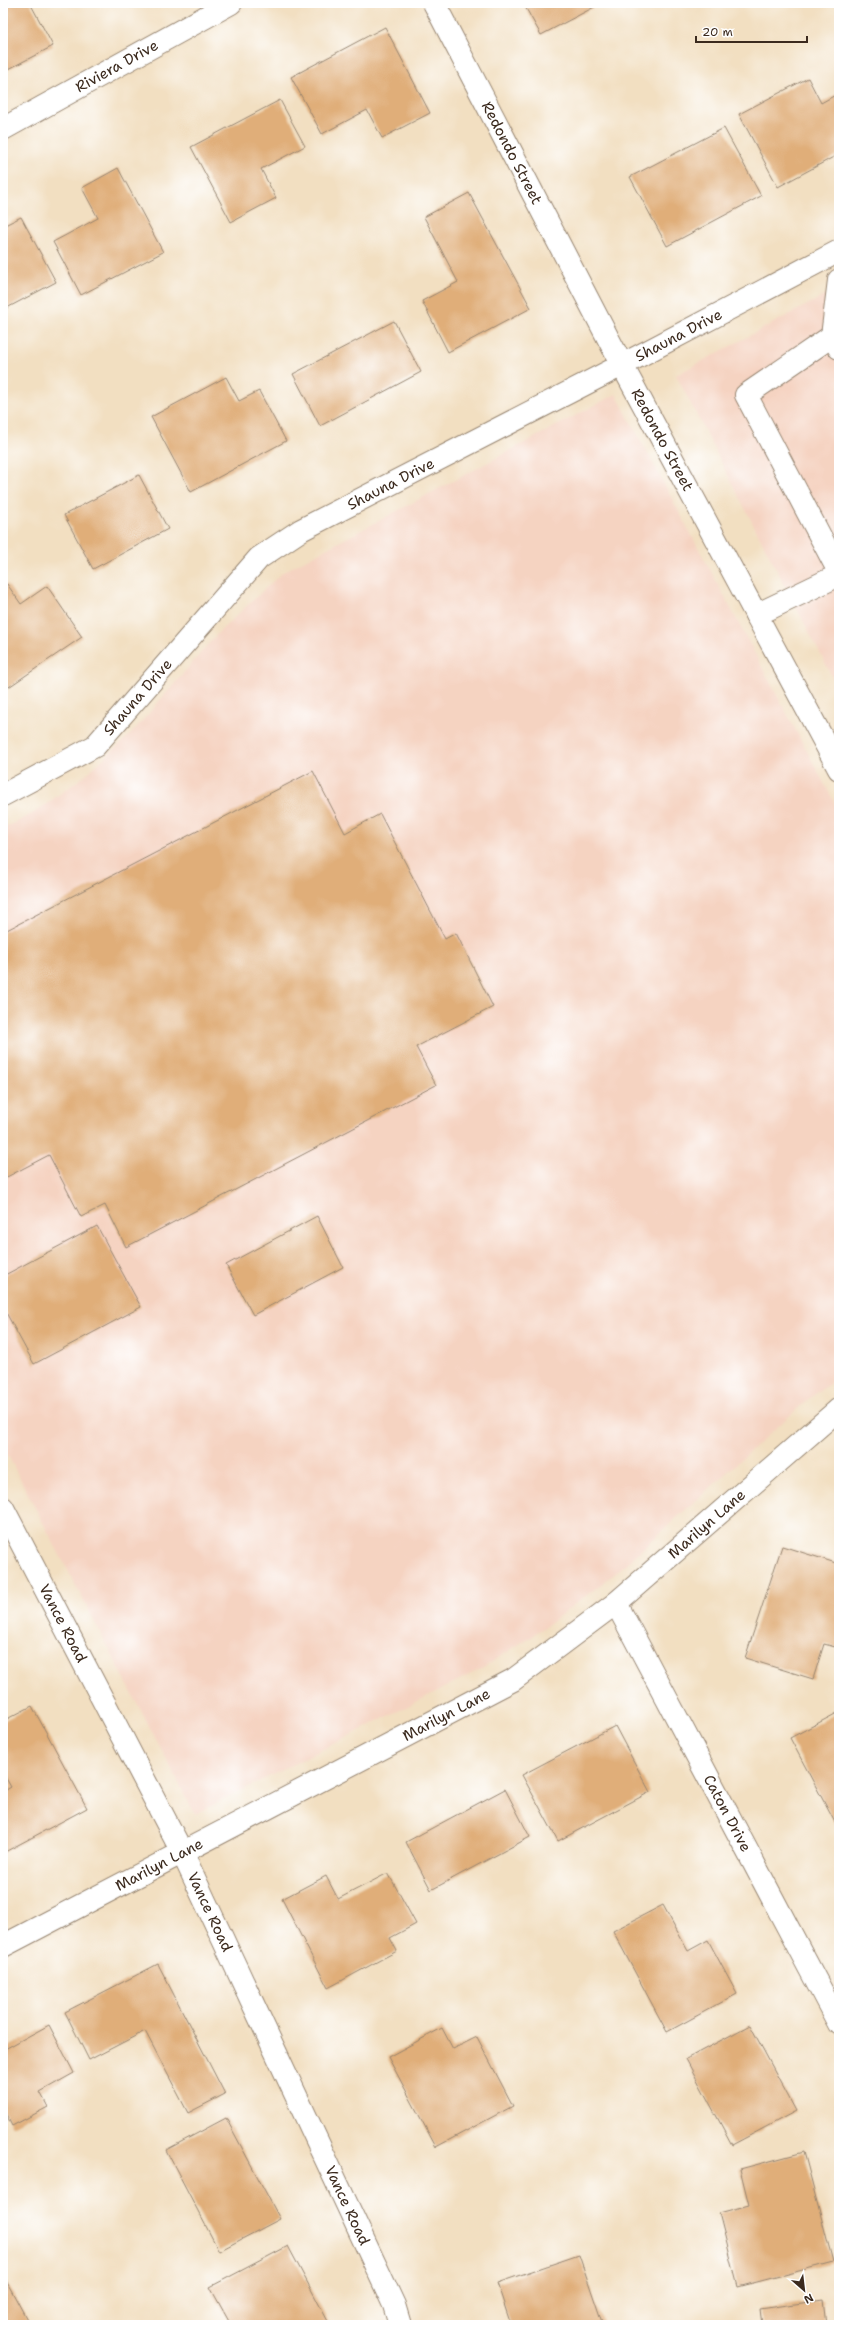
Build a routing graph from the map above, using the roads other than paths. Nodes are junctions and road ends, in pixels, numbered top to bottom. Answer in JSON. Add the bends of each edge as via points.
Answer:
{"nodes":[{"id":1,"x":231,"y":3,"type":"edge"},
{"id":2,"x":434,"y":3,"type":"edge"},
{"id":3,"x":3,"y":129,"type":"edge"},
{"id":4,"x":839,"y":251,"type":"edge"},
{"id":5,"x":839,"y":280,"type":"edge"},
{"id":6,"x":836,"y":342,"type":"edge"},
{"id":7,"x":622,"y":366,"type":"junction"},
{"id":8,"x":839,"y":573,"type":"edge"},
{"id":9,"x":756,"y":615,"type":"junction"},
{"id":10,"x":839,"y":769,"type":"edge"},
{"id":11,"x":3,"y":795,"type":"edge"},
{"id":12,"x":839,"y":1409,"type":"edge"},
{"id":13,"x":3,"y":1508,"type":"edge"},
{"id":14,"x":616,"y":1603,"type":"junction"},
{"id":15,"x":182,"y":1852,"type":"junction"},
{"id":16,"x":3,"y":1946,"type":"edge"},
{"id":17,"x":839,"y":2024,"type":"edge"},
{"id":18,"x":400,"y":2325,"type":"edge"}],
"edges":[{"from":1,"to":3,"type":"street","name":"Riviera Drive"},
{"from":2,"to":7,"type":"street","name":"Redondo Street"},
{"from":4,"to":7,"type":"street","name":"Shauna Drive"},
{"from":5,"to":6,"type":"street"},
{"from":6,"to":8,"type":"street","via":[[746,395]]},
{"from":7,"to":9,"type":"street","name":"Redondo Street"},
{"from":7,"to":11,"type":"street","name":"Shauna Drive","via":[[301,530],[259,558],[95,746]]},
{"from":8,"to":9,"type":"street"},
{"from":9,"to":10,"type":"street","name":"Redondo Street"},
{"from":12,"to":14,"type":"street","name":"Marilyn Lane"},
{"from":13,"to":15,"type":"street","name":"Vance Road"},
{"from":14,"to":15,"type":"street","name":"Marilyn Lane","via":[[513,1680]]},
{"from":14,"to":17,"type":"street","name":"Caton Drive"},
{"from":15,"to":16,"type":"street","name":"Marilyn Lane"},
{"from":15,"to":18,"type":"street","name":"Vance Road","via":[[394,2305]]}]}
